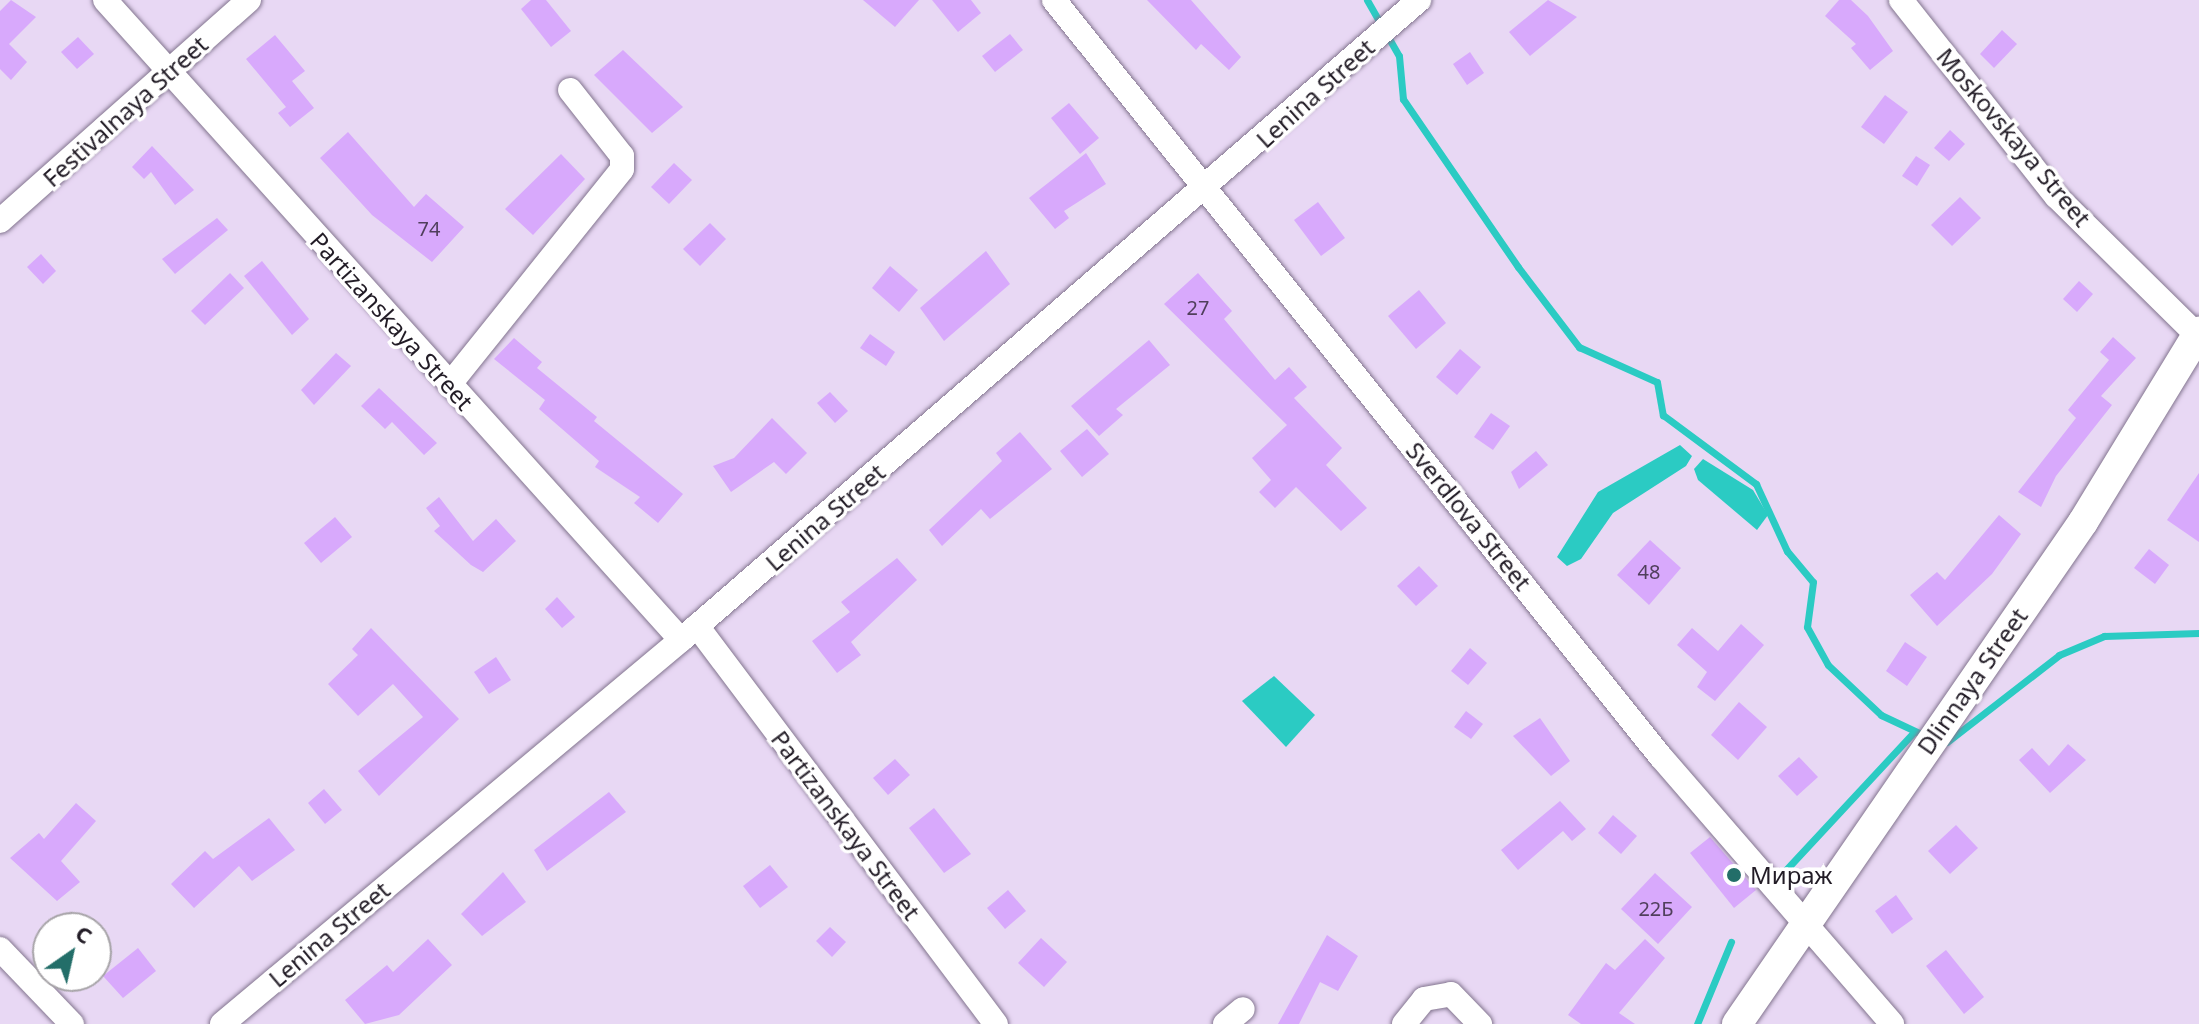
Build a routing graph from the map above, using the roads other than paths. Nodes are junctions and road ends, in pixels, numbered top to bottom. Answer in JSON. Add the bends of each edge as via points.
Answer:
{"nodes":[{"id":1,"x":105,"y":0,"type":"edge"},
{"id":2,"x":249,"y":0,"type":"edge"},
{"id":3,"x":1054,"y":0,"type":"edge"},
{"id":4,"x":1901,"y":0,"type":"edge"},
{"id":5,"x":1414,"y":5,"type":"edge"},
{"id":6,"x":169,"y":72,"type":"junction"},
{"id":7,"x":570,"y":90,"type":"dead end"},
{"id":8,"x":1208,"y":188,"type":"junction"},
{"id":9,"x":0,"y":221,"type":"edge"},
{"id":10,"x":2198,"y":335,"type":"edge"},
{"id":11,"x":450,"y":384,"type":"junction"},
{"id":12,"x":689,"y":633,"type":"junction"},
{"id":13,"x":1807,"y":921,"type":"junction"},
{"id":14,"x":0,"y":949,"type":"edge"},
{"id":15,"x":72,"y":1024,"type":"edge"},
{"id":16,"x":222,"y":1024,"type":"edge"},
{"id":17,"x":996,"y":1024,"type":"edge"},
{"id":18,"x":1404,"y":1024,"type":"edge"},
{"id":19,"x":1480,"y":1024,"type":"edge"},
{"id":20,"x":1737,"y":1024,"type":"edge"},
{"id":21,"x":1892,"y":1024,"type":"edge"}],
"edges":[{"from":1,"to":6,"type":"street","name":"Partizanskaya Street"},
{"from":2,"to":6,"type":"street","name":"Festivalnaya Street"},
{"from":3,"to":8,"type":"street","name":"Sverdlova Street"},
{"from":4,"to":10,"type":"street","name":"Moskovskaya Street","via":[[2056,196]]},
{"from":5,"to":8,"type":"street","name":"Lenina Street"},
{"from":6,"to":9,"type":"street","name":"Festivalnaya Street"},
{"from":6,"to":11,"type":"street","name":"Partizanskaya Street"},
{"from":7,"to":11,"type":"street","via":[[622,156],[622,169]]},
{"from":8,"to":12,"type":"street","name":"Lenina Street"},
{"from":8,"to":13,"type":"street","name":"Sverdlova Street","via":[[1661,757]]},
{"from":10,"to":13,"type":"main road","name":"Dlinnaya Street","via":[[2083,522]]},
{"from":11,"to":12,"type":"street","name":"Partizanskaya Street"},
{"from":12,"to":16,"type":"street","name":"Lenina Street"},
{"from":12,"to":17,"type":"street","name":"Partizanskaya Street"},
{"from":13,"to":20,"type":"main road","name":"Dlinnaya Street"},
{"from":13,"to":21,"type":"street","name":"Sverdlova Street"},
{"from":14,"to":15,"type":"street"},
{"from":18,"to":19,"type":"street","via":[[1424,999],[1451,994]]}]}
